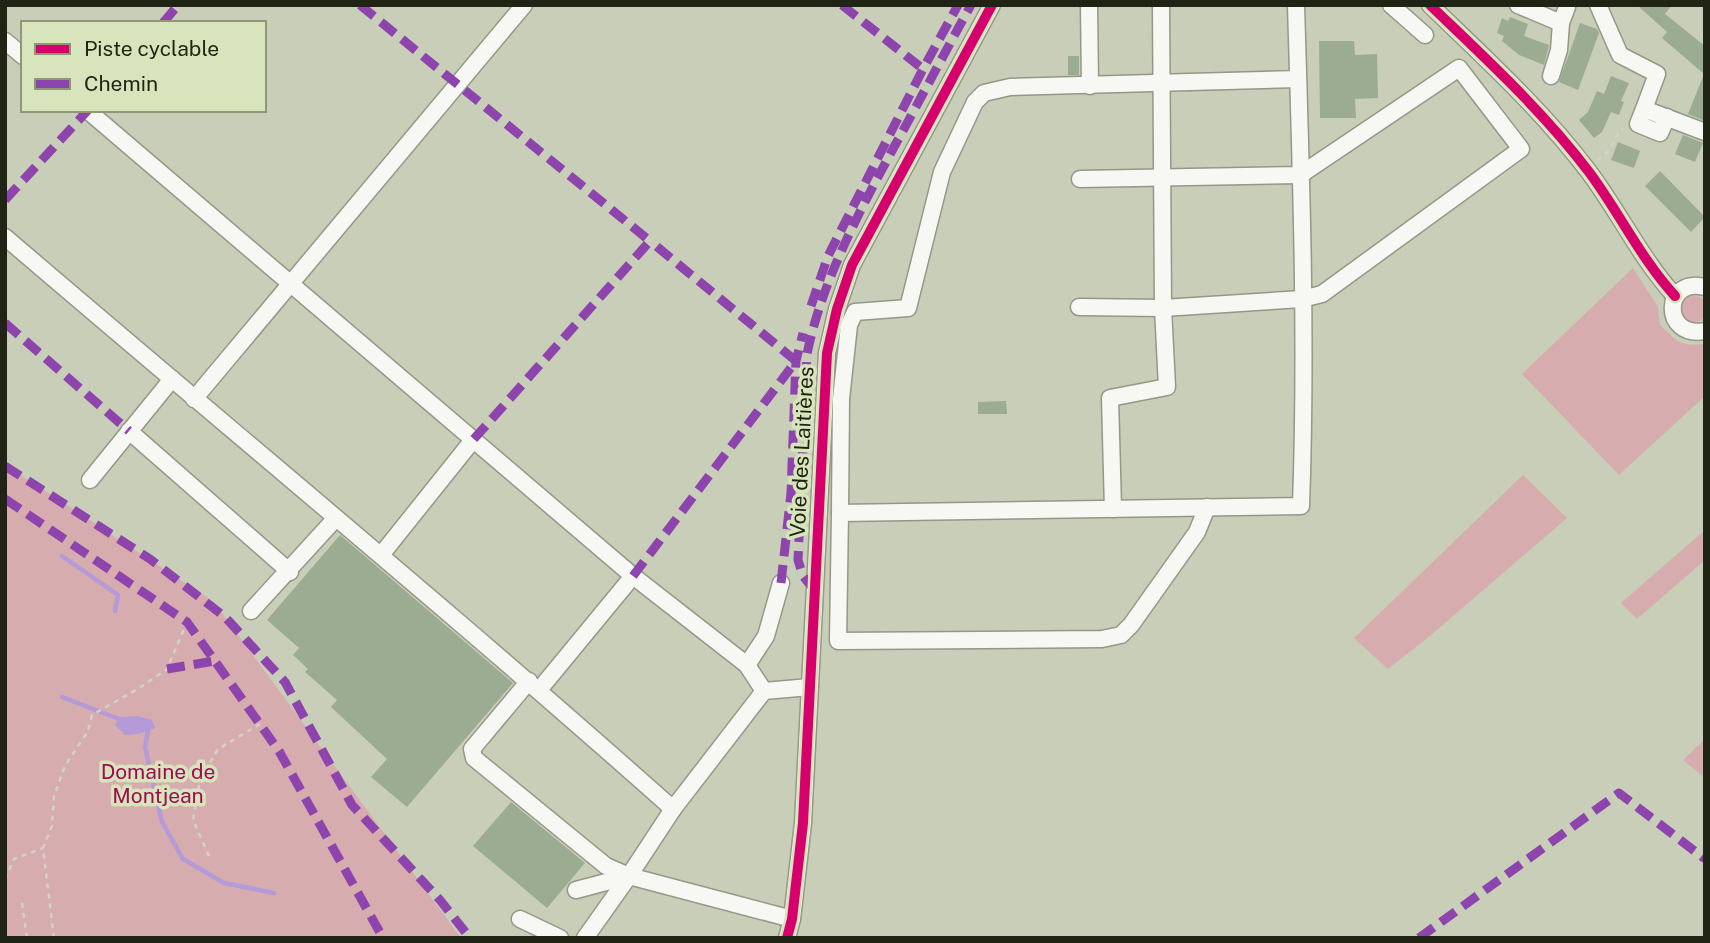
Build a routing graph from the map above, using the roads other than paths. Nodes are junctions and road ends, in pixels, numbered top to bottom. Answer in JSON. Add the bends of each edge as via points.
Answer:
{"nodes":[{"id":1,"x":524,"y":5,"type":"edge"},
{"id":2,"x":992,"y":5,"type":"edge"},
{"id":3,"x":1089,"y":5,"type":"edge"},
{"id":4,"x":1161,"y":5,"type":"edge"},
{"id":5,"x":1296,"y":5,"type":"edge"},
{"id":6,"x":1391,"y":5,"type":"edge"},
{"id":7,"x":1430,"y":5,"type":"edge"},
{"id":8,"x":1518,"y":5,"type":"edge"},
{"id":9,"x":1598,"y":5,"type":"edge"},
{"id":10,"x":1567,"y":6,"type":"edge"},
{"id":11,"x":1561,"y":23,"type":"junction"},
{"id":12,"x":1425,"y":35,"type":"dead end"},
{"id":13,"x":5,"y":41,"type":"edge"},
{"id":14,"x":21,"y":54,"type":"edge"},
{"id":15,"x":1551,"y":76,"type":"dead end"},
{"id":16,"x":1298,"y":79,"type":"junction"},
{"id":17,"x":1162,"y":84,"type":"junction"},
{"id":18,"x":1090,"y":86,"type":"junction"},
{"id":19,"x":89,"y":112,"type":"edge"},
{"id":20,"x":1705,"y":132,"type":"edge"},
{"id":21,"x":1300,"y":174,"type":"junction"},
{"id":22,"x":1162,"y":178,"type":"junction"},
{"id":23,"x":1080,"y":179,"type":"dead end"},
{"id":24,"x":5,"y":237,"type":"edge"},
{"id":25,"x":291,"y":282,"type":"junction"},
{"id":26,"x":1705,"y":287,"type":"edge"},
{"id":27,"x":1675,"y":296,"type":"junction"},
{"id":28,"x":1302,"y":299,"type":"junction"},
{"id":29,"x":1079,"y":307,"type":"dead end"},
{"id":30,"x":1163,"y":308,"type":"junction"},
{"id":31,"x":1705,"y":331,"type":"edge"},
{"id":32,"x":172,"y":379,"type":"junction"},
{"id":33,"x":194,"y":399,"type":"junction"},
{"id":34,"x":129,"y":431,"type":"junction"},
{"id":35,"x":473,"y":440,"type":"junction"},
{"id":36,"x":90,"y":480,"type":"dead end"},
{"id":37,"x":1207,"y":508,"type":"junction"},
{"id":38,"x":1113,"y":509,"type":"junction"},
{"id":39,"x":840,"y":513,"type":"junction"},
{"id":40,"x":336,"y":518,"type":"junction"},
{"id":41,"x":381,"y":555,"type":"junction"},
{"id":42,"x":290,"y":572,"type":"junction"},
{"id":43,"x":633,"y":576,"type":"junction"},
{"id":44,"x":781,"y":583,"type":"dead end"},
{"id":45,"x":251,"y":611,"type":"dead end"},
{"id":46,"x":747,"y":665,"type":"junction"},
{"id":47,"x":534,"y":685,"type":"junction"},
{"id":48,"x":810,"y":687,"type":"junction"},
{"id":49,"x":764,"y":691,"type":"junction"},
{"id":50,"x":673,"y":809,"type":"junction"},
{"id":51,"x":629,"y":876,"type":"junction"},
{"id":52,"x":576,"y":890,"type":"dead end"},
{"id":53,"x":520,"y":919,"type":"dead end"},
{"id":54,"x":792,"y":919,"type":"junction"},
{"id":55,"x":560,"y":938,"type":"edge"},
{"id":56,"x":585,"y":938,"type":"edge"},
{"id":57,"x":787,"y":938,"type":"edge"}],
"edges":[{"from":1,"to":25,"type":"street"},
{"from":2,"to":48,"type":"street","name":"Voie des Laitières","via":[[865,237],[837,309],[823,388]]},
{"from":3,"to":18,"type":"street"},
{"from":4,"to":17,"type":"street"},
{"from":5,"to":16,"type":"street"},
{"from":6,"to":12,"type":"street"},
{"from":7,"to":27,"type":"street","via":[[1537,112],[1588,171]]},
{"from":8,"to":11,"type":"street"},
{"from":9,"to":20,"type":"street","via":[[1620,55],[1657,74],[1641,117],[1660,133],[1667,117]]},
{"from":10,"to":11,"type":"street"},
{"from":11,"to":15,"type":"street"},
{"from":13,"to":14,"type":"street"},
{"from":16,"to":17,"type":"street"},
{"from":16,"to":21,"type":"street"},
{"from":17,"to":18,"type":"street"},
{"from":17,"to":22,"type":"street"},
{"from":18,"to":39,"type":"street","via":[[1010,88],[984,93],[975,102],[942,173],[908,308],[855,312],[849,326],[841,399]]},
{"from":19,"to":25,"type":"street"},
{"from":21,"to":22,"type":"street"},
{"from":21,"to":28,"type":"street"},
{"from":21,"to":28,"type":"street","via":[[1460,68],[1521,149],[1322,294]]},
{"from":22,"to":23,"type":"street"},
{"from":22,"to":30,"type":"street"},
{"from":24,"to":32,"type":"street"},
{"from":25,"to":33,"type":"street"},
{"from":25,"to":35,"type":"street"},
{"from":26,"to":27,"type":"street","via":[[1689,286]]},
{"from":27,"to":31,"type":"street","via":[[1672,312],[1680,326]]},
{"from":28,"to":30,"type":"street"},
{"from":28,"to":37,"type":"street","via":[[1301,506]]},
{"from":29,"to":30,"type":"street"},
{"from":30,"to":38,"type":"street","via":[[1167,387],[1110,398]]},
{"from":32,"to":33,"type":"street"},
{"from":32,"to":34,"type":"street"},
{"from":33,"to":40,"type":"street"},
{"from":34,"to":36,"type":"street"},
{"from":34,"to":42,"type":"street"},
{"from":35,"to":41,"type":"street"},
{"from":35,"to":43,"type":"street"},
{"from":37,"to":38,"type":"street"},
{"from":37,"to":39,"type":"street","via":[[1197,532],[1131,625],[1121,635],[1102,639],[838,642]]},
{"from":38,"to":39,"type":"street"},
{"from":40,"to":41,"type":"street"},
{"from":40,"to":42,"type":"street"},
{"from":41,"to":47,"type":"street"},
{"from":42,"to":45,"type":"street"},
{"from":43,"to":46,"type":"street"},
{"from":43,"to":47,"type":"street"},
{"from":44,"to":46,"type":"street","via":[[766,636]]},
{"from":46,"to":49,"type":"street"},
{"from":47,"to":50,"type":"street"},
{"from":47,"to":51,"type":"street","via":[[472,749],[474,758],[606,866]]},
{"from":48,"to":49,"type":"street"},
{"from":48,"to":54,"type":"street","name":"Voie des Laitières","via":[[803,823]]},
{"from":49,"to":50,"type":"street"},
{"from":50,"to":51,"type":"street"},
{"from":51,"to":52,"type":"street"},
{"from":51,"to":54,"type":"street"},
{"from":51,"to":56,"type":"street"},
{"from":53,"to":55,"type":"street"},
{"from":54,"to":57,"type":"street","name":"Voie des Laitières"}]}
